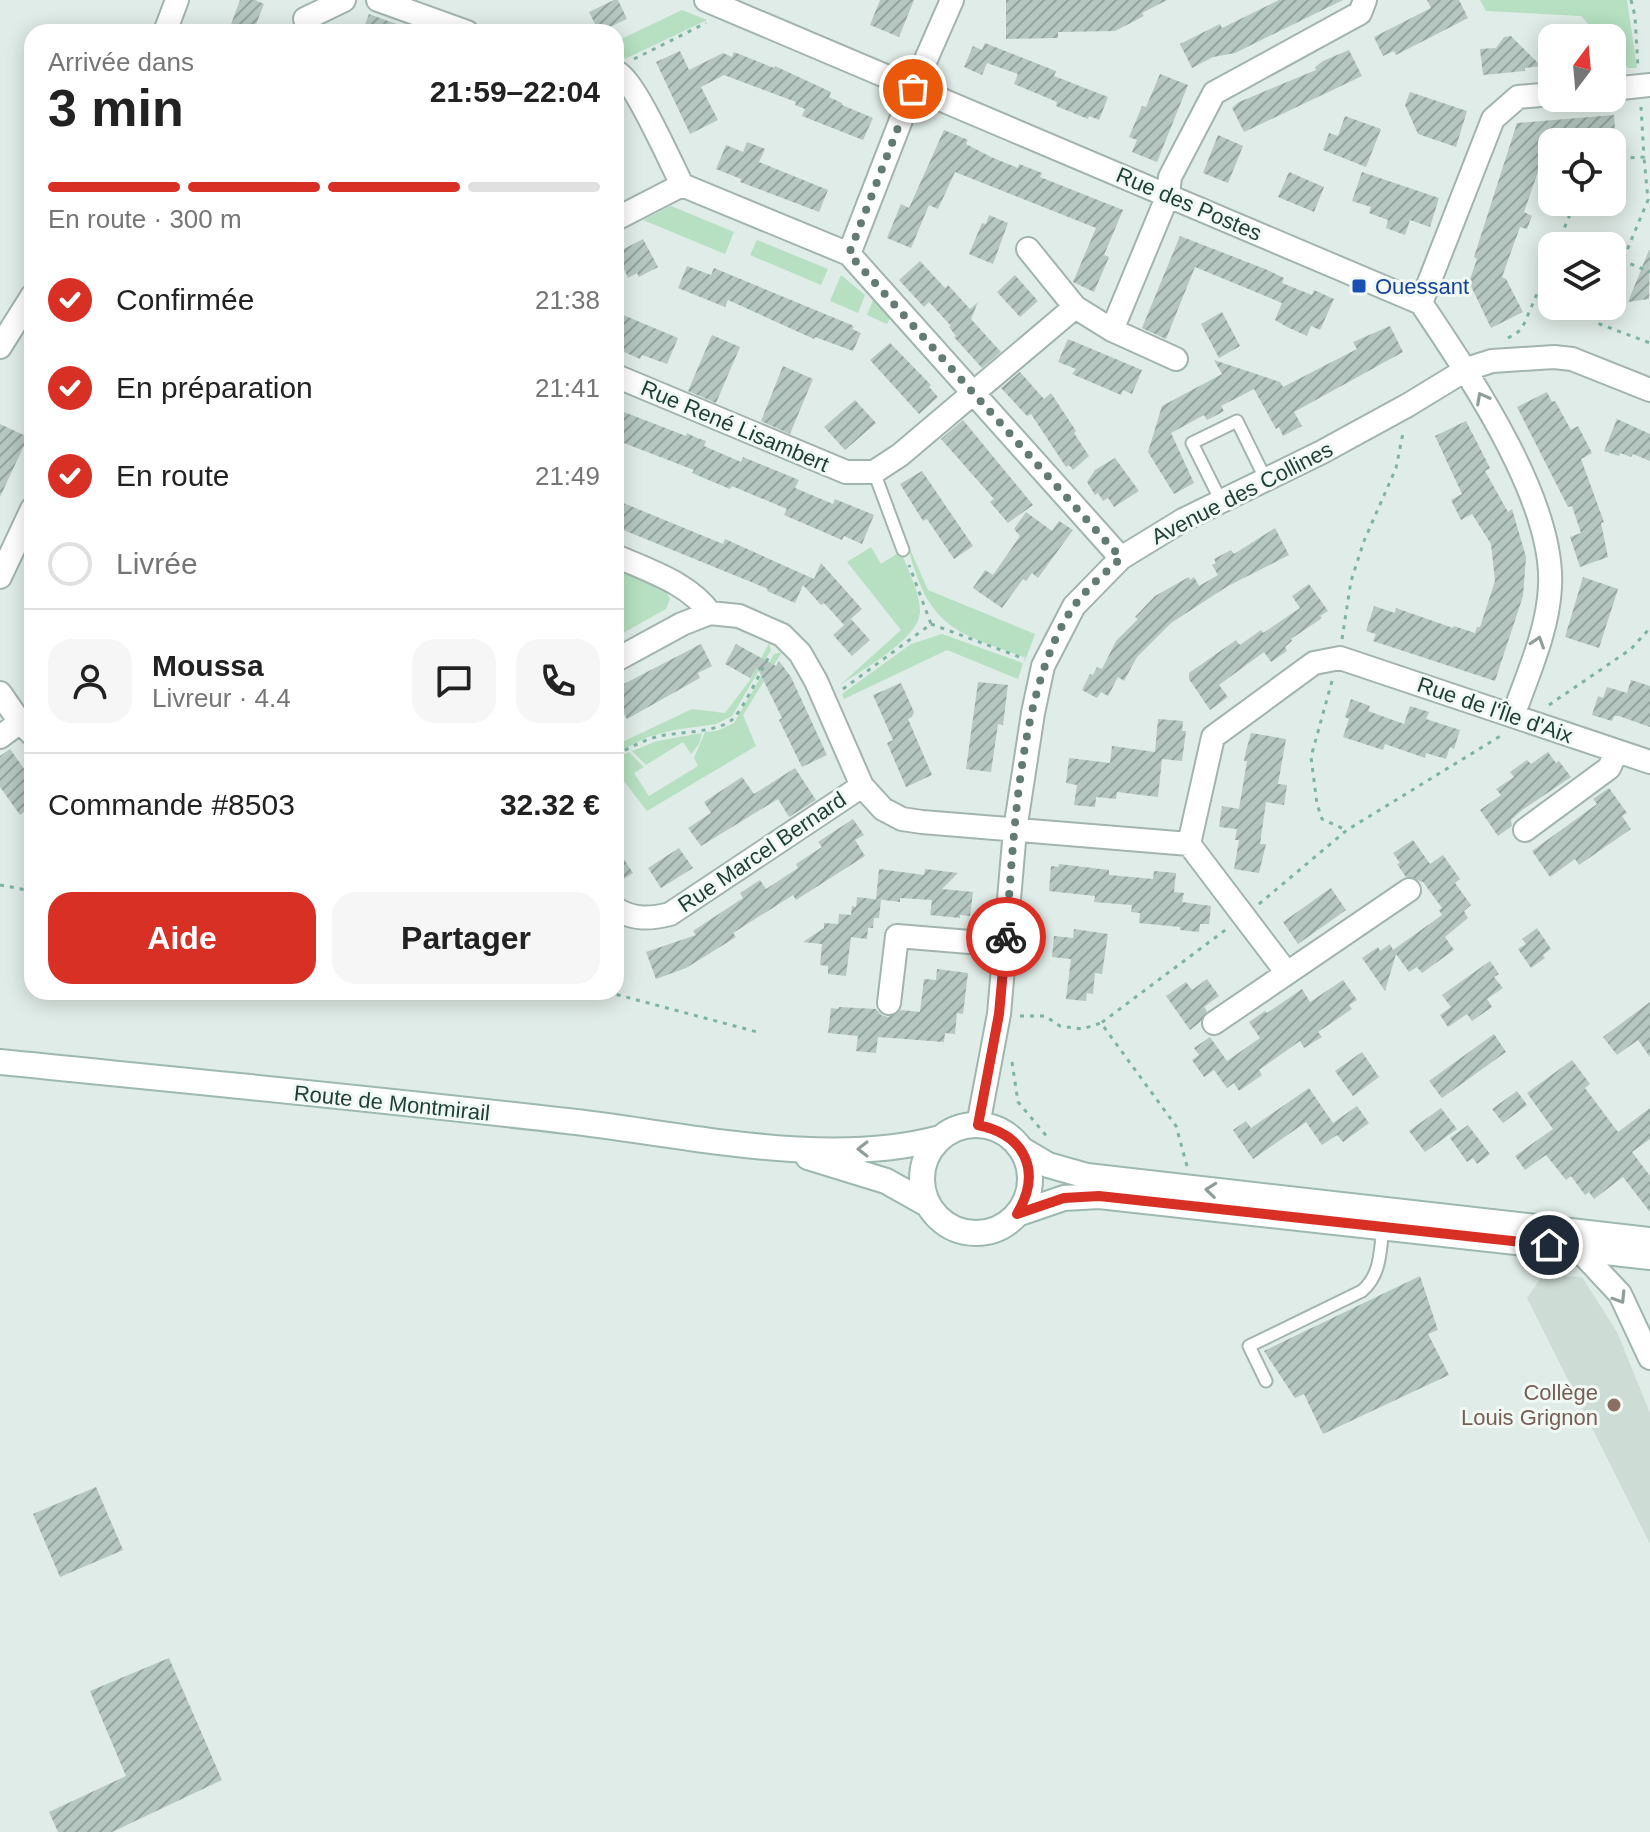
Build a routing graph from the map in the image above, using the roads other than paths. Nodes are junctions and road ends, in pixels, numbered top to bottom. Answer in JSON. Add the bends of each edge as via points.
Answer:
{"nodes":[{"id":1,"x":177,"y":0,"type":"edge"},
{"id":2,"x":344,"y":0,"type":"edge"},
{"id":3,"x":378,"y":0,"type":"edge"},
{"id":4,"x":952,"y":0,"type":"edge"},
{"id":5,"x":1365,"y":0,"type":"edge"},
{"id":6,"x":714,"y":2,"type":"edge"},
{"id":7,"x":306,"y":17,"type":"edge"},
{"id":8,"x":168,"y":24,"type":"edge"},
{"id":9,"x":445,"y":24,"type":"edge"},
{"id":10,"x":624,"y":77,"type":"edge"},
{"id":11,"x":913,"y":89,"type":"junction"},
{"id":12,"x":1538,"y":95,"type":"edge"},
{"id":13,"x":682,"y":185,"type":"junction"},
{"id":14,"x":1168,"y":195,"type":"junction"},
{"id":15,"x":624,"y":215,"type":"edge"},
{"id":16,"x":1028,"y":249,"type":"dead end"},
{"id":17,"x":849,"y":254,"type":"junction"},
{"id":18,"x":1421,"y":303,"type":"junction"},
{"id":19,"x":1075,"y":307,"type":"junction"},
{"id":20,"x":24,"y":309,"type":"edge"},
{"id":21,"x":1112,"y":330,"type":"junction"},
{"id":22,"x":0,"y":347,"type":"edge"},
{"id":23,"x":1176,"y":359,"type":"dead end"},
{"id":24,"x":1467,"y":369,"type":"junction"},
{"id":25,"x":624,"y":379,"type":"edge"},
{"id":26,"x":1650,"y":390,"type":"edge"},
{"id":27,"x":971,"y":393,"type":"junction"},
{"id":28,"x":874,"y":472,"type":"junction"},
{"id":29,"x":1266,"y":480,"type":"junction"},
{"id":30,"x":1221,"y":501,"type":"junction"},
{"id":31,"x":24,"y":526,"type":"edge"},
{"id":32,"x":903,"y":550,"type":"road end"},
{"id":33,"x":1121,"y":558,"type":"junction"},
{"id":34,"x":624,"y":560,"type":"edge"},
{"id":35,"x":0,"y":577,"type":"edge"},
{"id":36,"x":710,"y":613,"type":"junction"},
{"id":37,"x":624,"y":656,"type":"edge"},
{"id":38,"x":0,"y":693,"type":"edge"},
{"id":39,"x":1520,"y":718,"type":"junction"},
{"id":40,"x":24,"y":725,"type":"edge"},
{"id":41,"x":24,"y":729,"type":"edge"},
{"id":42,"x":0,"y":737,"type":"edge"},
{"id":43,"x":1617,"y":751,"type":"junction"},
{"id":44,"x":1650,"y":762,"type":"edge"},
{"id":45,"x":862,"y":786,"type":"junction"},
{"id":46,"x":1015,"y":830,"type":"junction"},
{"id":47,"x":1525,"y":830,"type":"dead end"},
{"id":48,"x":1189,"y":844,"type":"junction"},
{"id":49,"x":1409,"y":890,"type":"dead end"},
{"id":50,"x":624,"y":914,"type":"edge"},
{"id":51,"x":1006,"y":945,"type":"junction"},
{"id":52,"x":1287,"y":973,"type":"junction"},
{"id":53,"x":889,"y":1003,"type":"dead end"},
{"id":54,"x":1214,"y":1023,"type":"dead end"},
{"id":55,"x":0,"y":1062,"type":"edge"},
{"id":56,"x":978,"y":1125,"type":"junction"},
{"id":57,"x":940,"y":1138,"type":"junction"},
{"id":58,"x":783,"y":1149,"type":"junction"},
{"id":59,"x":1021,"y":1149,"type":"junction"},
{"id":60,"x":927,"y":1204,"type":"junction"},
{"id":61,"x":1017,"y":1214,"type":"junction"},
{"id":62,"x":1383,"y":1227,"type":"junction"},
{"id":63,"x":1650,"y":1240,"type":"edge"},
{"id":64,"x":1577,"y":1248,"type":"junction"},
{"id":65,"x":1650,"y":1257,"type":"edge"},
{"id":66,"x":1650,"y":1358,"type":"edge"},
{"id":67,"x":1266,"y":1381,"type":"dead end"}],
"edges":[{"from":1,"to":8,"type":"street"},
{"from":2,"to":7,"type":"street"},
{"from":3,"to":9,"type":"street"},
{"from":4,"to":11,"type":"street"},
{"from":5,"to":14,"type":"street","via":[[1360,13],[1214,93],[1170,177]]},
{"from":6,"to":11,"type":"street","name":"Rue des Postes"},
{"from":10,"to":13,"type":"street"},
{"from":11,"to":14,"type":"street","name":"Rue des Postes"},
{"from":11,"to":17,"type":"street"},
{"from":12,"to":18,"type":"street","via":[[1518,97],[1493,119]]},
{"from":13,"to":15,"type":"street"},
{"from":13,"to":17,"type":"street"},
{"from":14,"to":18,"type":"street","name":"Rue des Postes"},
{"from":14,"to":21,"type":"street"},
{"from":16,"to":19,"type":"street"},
{"from":17,"to":27,"type":"street"},
{"from":18,"to":24,"type":"street"},
{"from":19,"to":21,"type":"street"},
{"from":19,"to":27,"type":"street"},
{"from":20,"to":22,"type":"street"},
{"from":21,"to":23,"type":"street"},
{"from":24,"to":26,"type":"street","via":[[1492,361],[1572,359]]},
{"from":24,"to":29,"type":"street","name":"Avenue des Collines"},
{"from":39,"to":24,"type":"street","one_way":true,"via":[[1550,588],[1547,541],[1529,488]]},
{"from":25,"to":28,"type":"street","name":"Rue René Lisambert","via":[[846,472]]},
{"from":27,"to":28,"type":"street"},
{"from":27,"to":33,"type":"street"},
{"from":28,"to":32,"type":"lane"},
{"from":29,"to":30,"type":"street","name":"Avenue des Collines"},
{"from":29,"to":30,"type":"lane","via":[[1237,421],[1192,443]]},
{"from":30,"to":33,"type":"street","name":"Avenue des Collines"},
{"from":31,"to":35,"type":"street"},
{"from":33,"to":46,"type":"street","name":"Avenue des Collines","via":[[1074,606],[1043,666]]},
{"from":34,"to":36,"type":"street","via":[[684,588]]},
{"from":36,"to":37,"type":"street"},
{"from":36,"to":45,"type":"street","via":[[739,616],[782,635],[800,653]]},
{"from":38,"to":40,"type":"street"},
{"from":39,"to":43,"type":"street","name":"Rue de l'Île d'Aix"},
{"from":39,"to":48,"type":"street","name":"Rue de l'Île d'Aix","via":[[1340,658],[1314,663],[1213,737]]},
{"from":41,"to":42,"type":"street"},
{"from":43,"to":44,"type":"street","name":"Rue de l'Île d'Aix"},
{"from":43,"to":47,"type":"street","via":[[1609,768]]},
{"from":45,"to":46,"type":"street","via":[[883,809],[902,819]]},
{"from":45,"to":50,"type":"street","name":"Rue Marcel Bernard","via":[[670,914],[648,919]]},
{"from":46,"to":48,"type":"street"},
{"from":46,"to":51,"type":"street","name":"Avenue des Collines"},
{"from":48,"to":52,"type":"street"},
{"from":49,"to":52,"type":"street"},
{"from":51,"to":53,"type":"street","via":[[897,936]]},
{"from":51,"to":56,"type":"street","name":"Avenue des Collines"},
{"from":52,"to":54,"type":"street"},
{"from":55,"to":58,"type":"main road","name":"Route de Montmirail","via":[[568,1121]]},
{"from":56,"to":57,"type":"main road"},
{"from":56,"to":59,"type":"main road","via":[[1002,1133]]},
{"from":57,"to":58,"type":"main road","name":"Route de Montmirail","one_way":true,"via":[[890,1149]]},
{"from":57,"to":60,"type":"main road","via":[[922,1169]]},
{"from":58,"to":60,"type":"main road","name":"Route de Montmirail","via":[[886,1181]]},
{"from":59,"to":61,"type":"main road","via":[[1030,1182]]},
{"from":63,"to":59,"type":"main road","one_way":true,"via":[[1087,1176],[1048,1165]]},
{"from":60,"to":61,"type":"main road","via":[[952,1228],[970,1233],[1004,1226]]},
{"from":61,"to":62,"type":"main road","via":[[1084,1195]]},
{"from":62,"to":64,"type":"main road"},
{"from":62,"to":67,"type":"lane","via":[[1370,1285],[1249,1346]]},
{"from":64,"to":65,"type":"main road"},
{"from":64,"to":66,"type":"street","one_way":true,"via":[[1620,1294]]}]}
